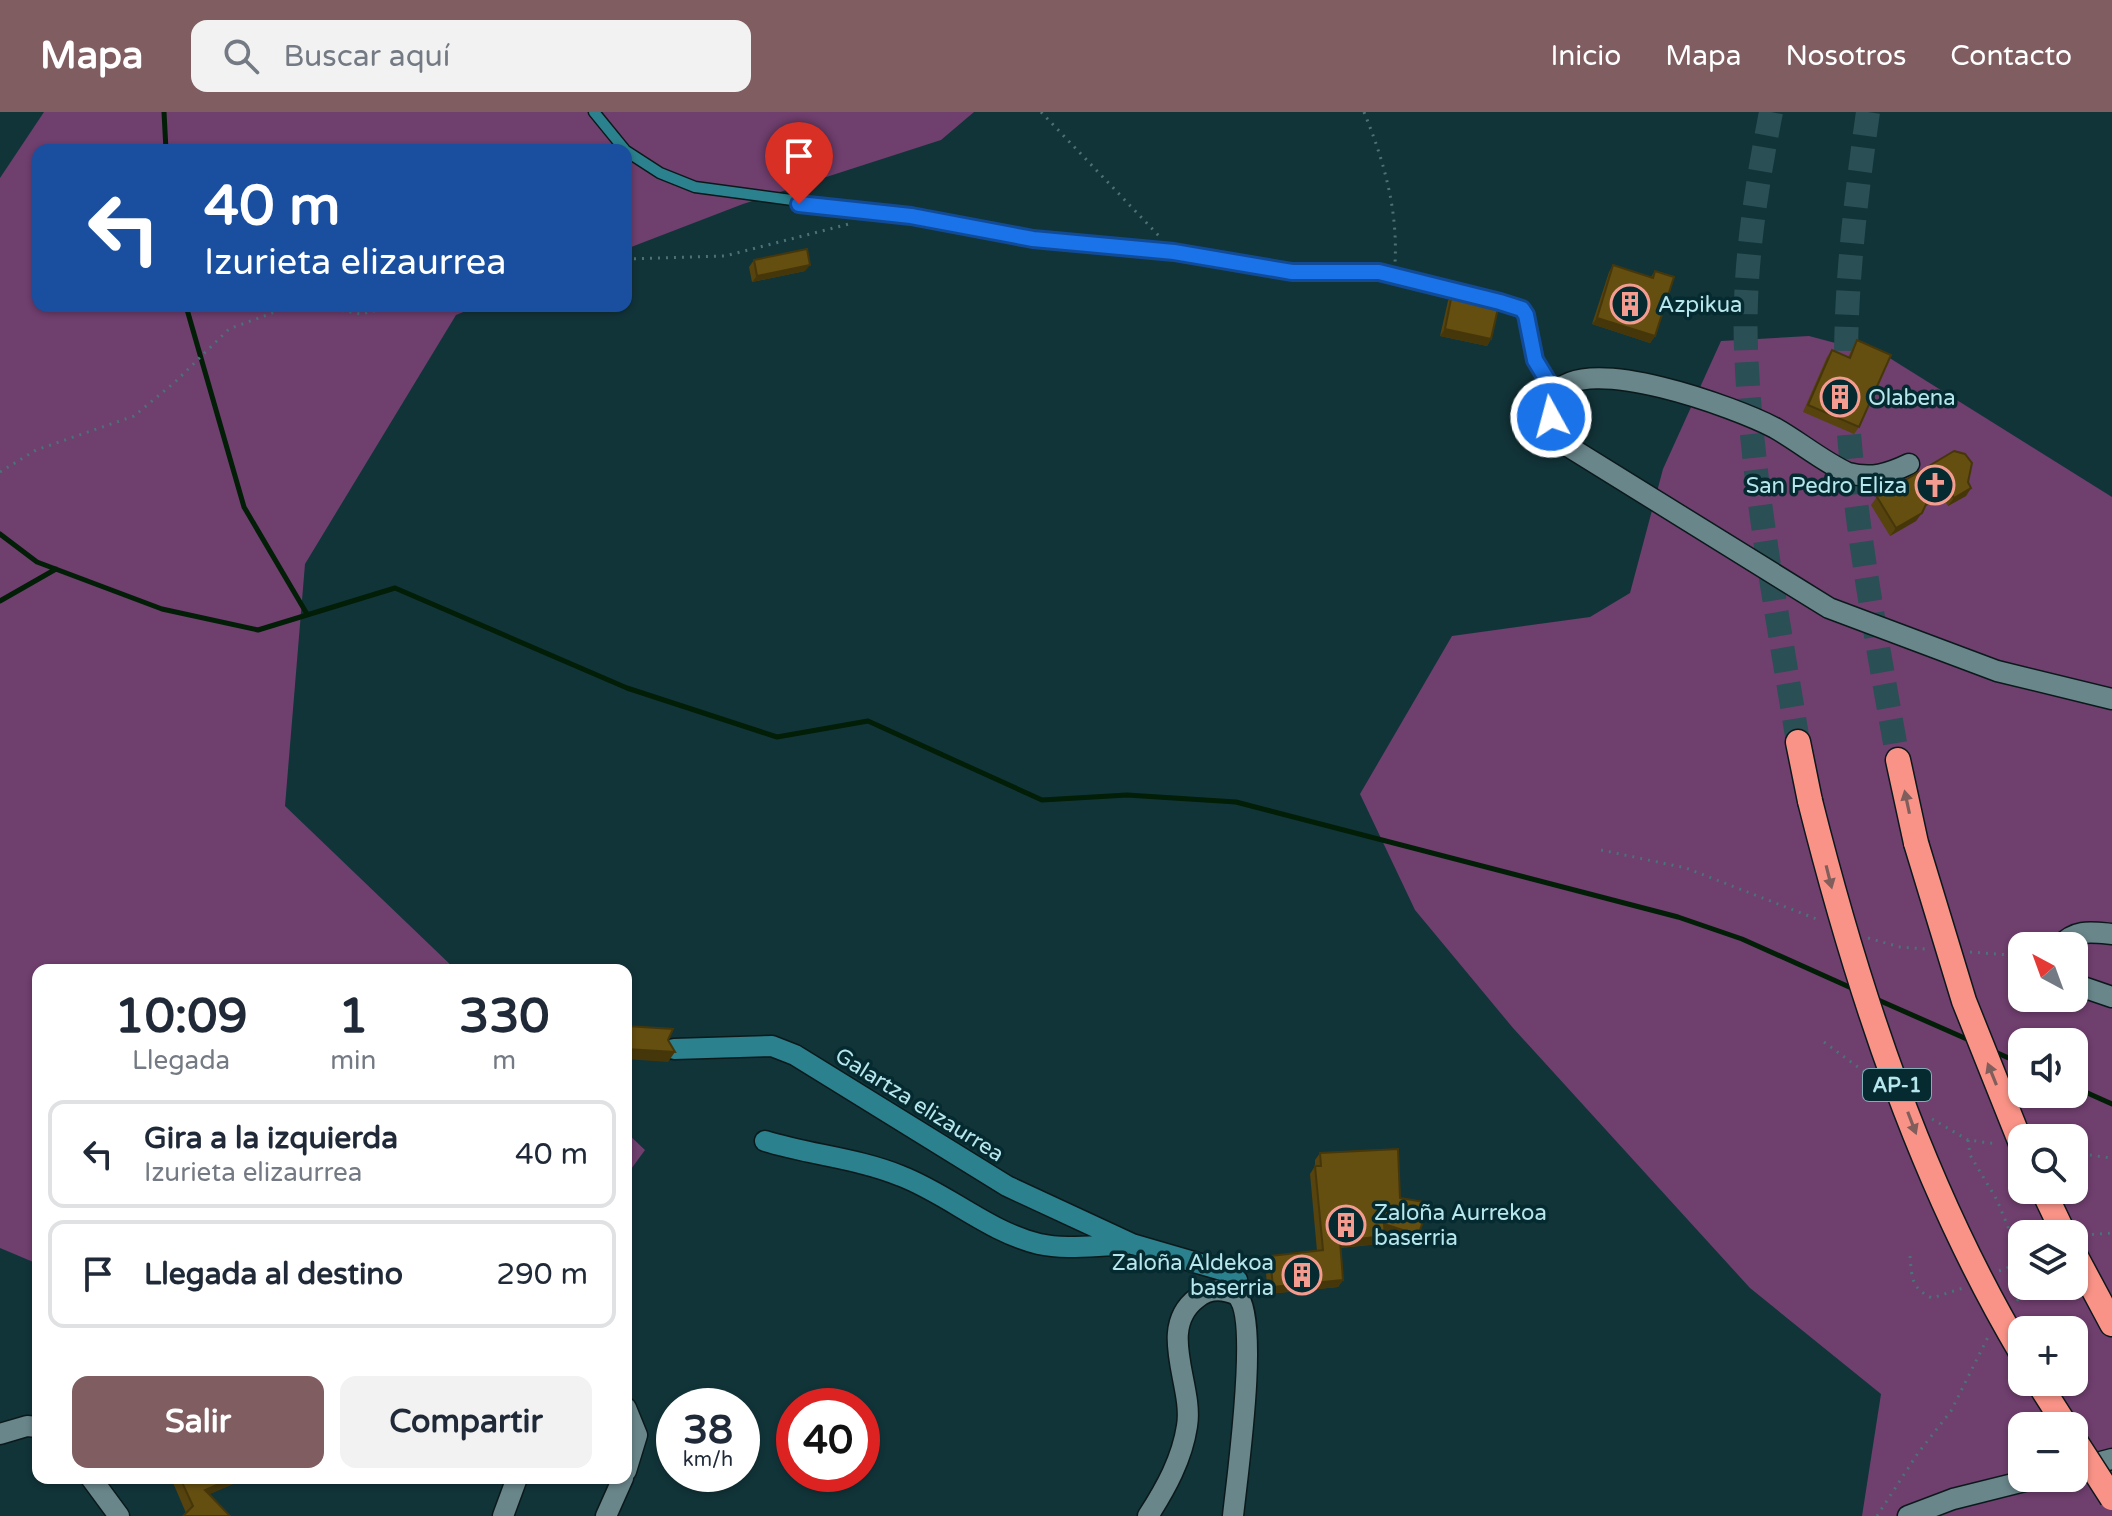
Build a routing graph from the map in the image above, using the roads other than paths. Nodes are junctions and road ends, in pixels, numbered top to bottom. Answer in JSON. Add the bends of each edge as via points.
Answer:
{"nodes":[{"id":1,"x":594,"y":112,"type":"edge"},
{"id":2,"x":621,"y":144,"type":"edge"},
{"id":3,"x":632,"y":154,"type":"edge"},
{"id":4,"x":1555,"y":393,"type":"junction"},
{"id":5,"x":1909,"y":464,"type":"dead end"},
{"id":6,"x":2112,"y":699,"type":"edge"},
{"id":7,"x":1798,"y":742,"type":"tunnel mouth"},
{"id":8,"x":1898,"y":760,"type":"tunnel mouth"},
{"id":9,"x":2088,"y":932,"type":"edge"},
{"id":10,"x":2112,"y":934,"type":"edge"},
{"id":11,"x":2088,"y":989,"type":"edge"},
{"id":12,"x":2112,"y":997,"type":"edge"},
{"id":13,"x":674,"y":1049,"type":"edge"},
{"id":14,"x":2008,"y":1131,"type":"edge"},
{"id":15,"x":765,"y":1141,"type":"dead end"},
{"id":16,"x":1132,"y":1244,"type":"junction"},
{"id":17,"x":2088,"y":1279,"type":"edge"},
{"id":18,"x":1237,"y":1295,"type":"junction"},
{"id":19,"x":2112,"y":1324,"type":"edge"},
{"id":20,"x":2008,"y":1326,"type":"edge"},
{"id":21,"x":632,"y":1423,"type":"edge"},
{"id":22,"x":32,"y":1426,"type":"edge"},
{"id":23,"x":0,"y":1434,"type":"edge"},
{"id":24,"x":632,"y":1451,"type":"edge"},
{"id":25,"x":2112,"y":1459,"type":"edge"},
{"id":26,"x":2088,"y":1461,"type":"edge"},
{"id":27,"x":2088,"y":1465,"type":"edge"},
{"id":28,"x":95,"y":1484,"type":"edge"},
{"id":29,"x":515,"y":1484,"type":"edge"},
{"id":30,"x":620,"y":1484,"type":"edge"},
{"id":31,"x":2008,"y":1485,"type":"edge"},
{"id":32,"x":2112,"y":1498,"type":"edge"},
{"id":33,"x":119,"y":1516,"type":"edge"},
{"id":34,"x":503,"y":1516,"type":"edge"},
{"id":35,"x":606,"y":1516,"type":"edge"},
{"id":36,"x":1148,"y":1516,"type":"edge"},
{"id":37,"x":1233,"y":1516,"type":"edge"},
{"id":38,"x":1908,"y":1516,"type":"edge"}],
"edges":[{"from":1,"to":2,"type":"lane"},
{"from":3,"to":4,"type":"lane","via":[[695,187],[1292,272],[1394,274],[1522,309],[1539,372]]},
{"from":4,"to":5,"type":"street","via":[[1571,380],[1590,377],[1643,383],[1746,415],[1848,473],[1886,474]]},
{"from":4,"to":6,"type":"street","via":[[1551,417],[1566,445],[1802,594],[1860,622],[1997,671]]},
{"from":7,"to":20,"type":"highway","number":"AP-1","one_way":true,"bridge":true,"via":[[1838,916],[1875,1028],[1935,1181]]},
{"from":14,"to":8,"type":"highway","one_way":true,"bridge":true,"via":[[1916,843]]},
{"from":9,"to":10,"type":"street"},
{"from":11,"to":12,"type":"street"},
{"from":13,"to":16,"type":"street","name":"Galartza elizaurrea","via":[[772,1046],[795,1055],[1007,1186]]},
{"from":15,"to":16,"type":"street","name":"Galartza elizaurrea","via":[[800,1152],[851,1158],[901,1176],[1036,1243]]},
{"from":16,"to":18,"type":"street","name":"Galartza elizaurrea","via":[[1225,1271],[1237,1280]]},
{"from":17,"to":19,"type":"highway"},
{"from":18,"to":36,"type":"street","via":[[1203,1293],[1179,1322],[1188,1422],[1176,1464]]},
{"from":18,"to":37,"type":"street","name":"Galartza elizaurrea","via":[[1246,1310],[1248,1352]]},
{"from":21,"to":24,"type":"street","via":[[637,1435]]},
{"from":22,"to":23,"type":"street"},
{"from":25,"to":27,"type":"street"},
{"from":26,"to":32,"type":"highway","bridge":true},
{"from":28,"to":33,"type":"street"},
{"from":29,"to":34,"type":"street"},
{"from":30,"to":35,"type":"street"},
{"from":31,"to":38,"type":"street"}]}
